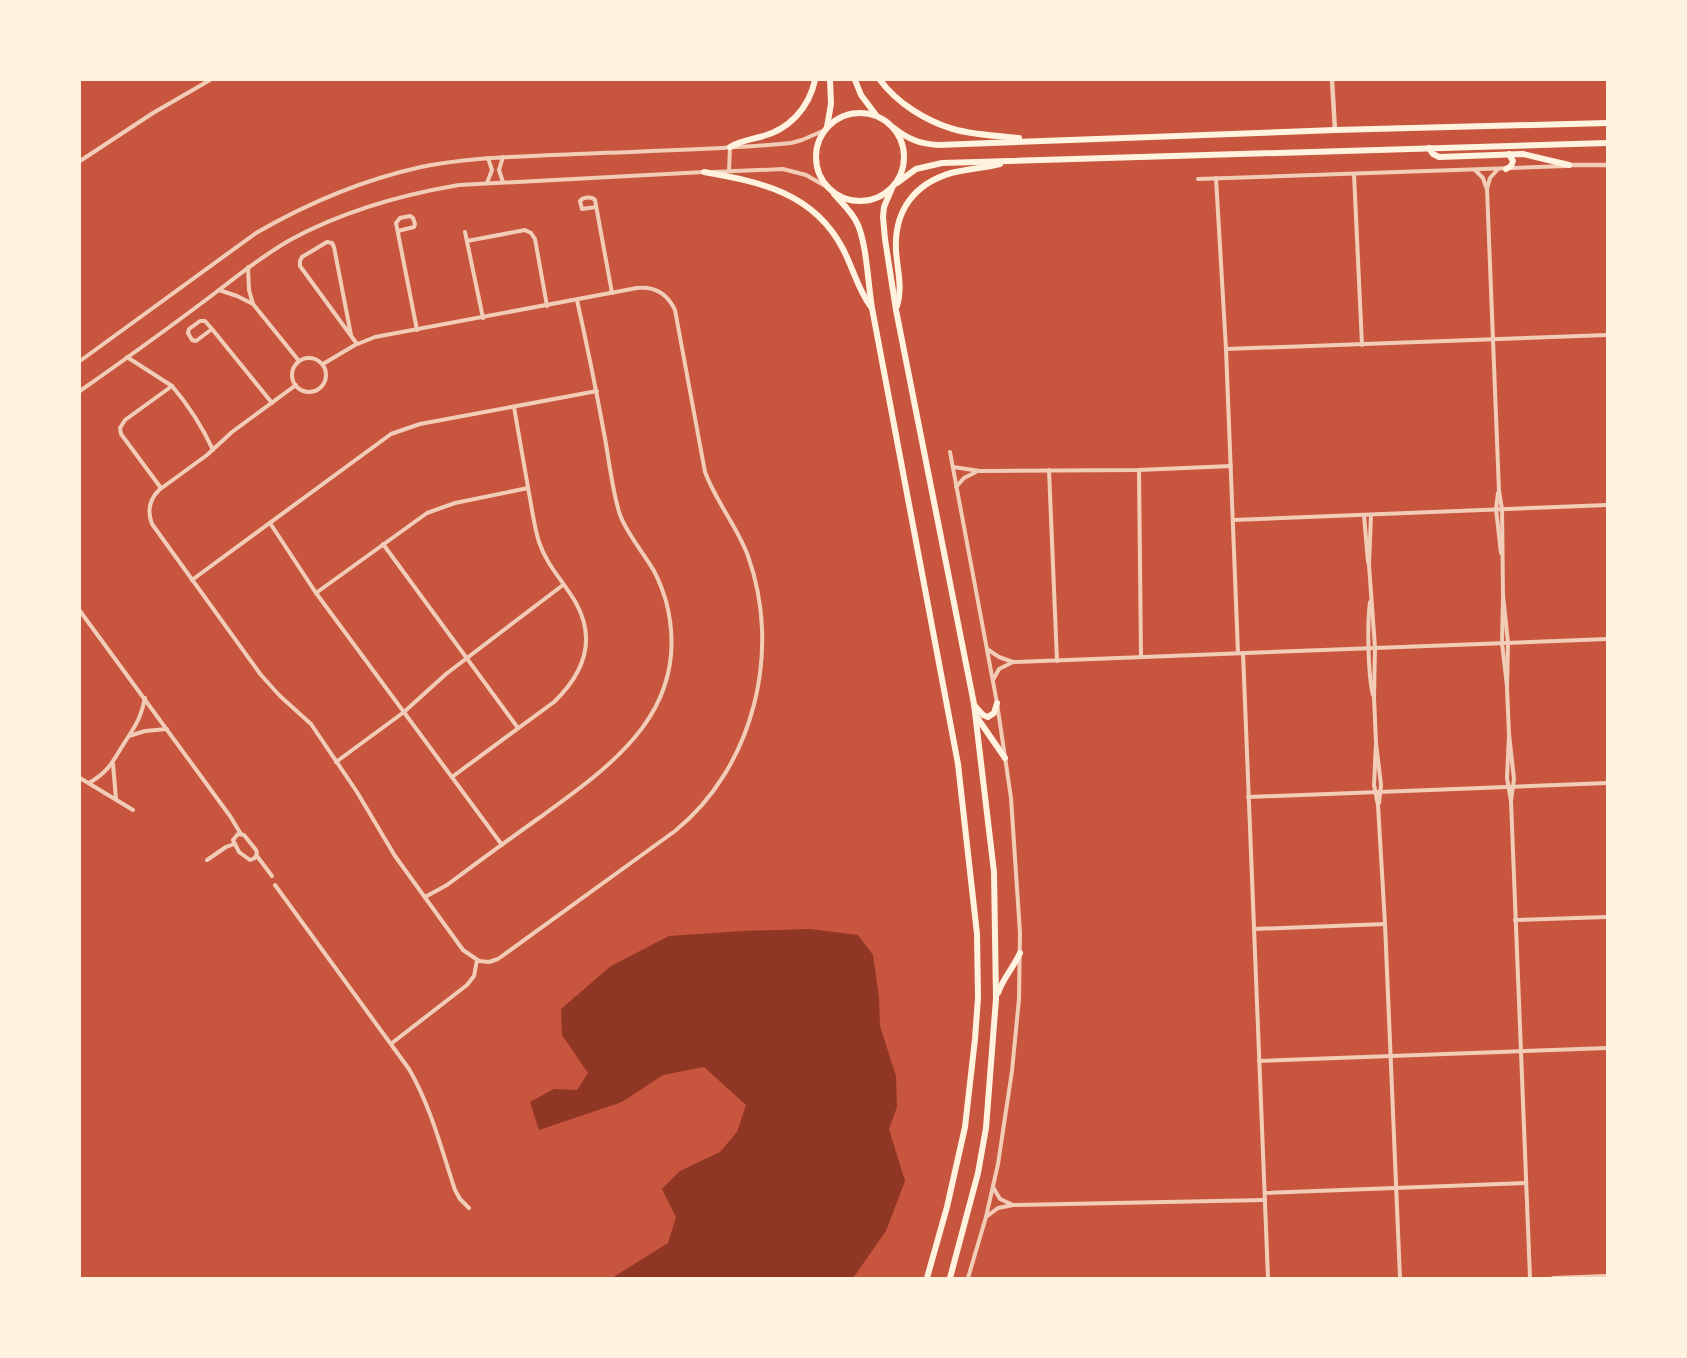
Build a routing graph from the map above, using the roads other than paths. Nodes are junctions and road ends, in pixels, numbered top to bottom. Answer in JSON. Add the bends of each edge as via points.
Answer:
{"nodes":[{"id":1,"x":210,"y":80,"type":"edge"},
{"id":2,"x":815,"y":80,"type":"edge"},
{"id":3,"x":830,"y":80,"type":"edge"},
{"id":4,"x":855,"y":80,"type":"edge"},
{"id":5,"x":880,"y":80,"type":"edge"},
{"id":6,"x":1332,"y":80,"type":"edge"},
{"id":7,"x":876,"y":115,"type":"junction"},
{"id":8,"x":1607,"y":123,"type":"edge"},
{"id":9,"x":826,"y":128,"type":"junction"},
{"id":10,"x":894,"y":128,"type":"junction"},
{"id":11,"x":1335,"y":130,"type":"junction"},
{"id":12,"x":1037,"y":141,"type":"junction"},
{"id":13,"x":1607,"y":143,"type":"edge"},
{"id":14,"x":730,"y":147,"type":"junction"},
{"id":15,"x":1429,"y":148,"type":"junction"},
{"id":16,"x":1509,"y":154,"type":"junction"},
{"id":17,"x":503,"y":157,"type":"junction"},
{"id":18,"x":488,"y":158,"type":"junction"},
{"id":19,"x":80,"y":161,"type":"edge"},
{"id":20,"x":1012,"y":161,"type":"junction"},
{"id":21,"x":1569,"y":165,"type":"junction"},
{"id":22,"x":1607,"y":166,"type":"edge"},
{"id":23,"x":1498,"y":169,"type":"junction"},
{"id":24,"x":1506,"y":169,"type":"junction"},
{"id":25,"x":1476,"y":170,"type":"junction"},
{"id":26,"x":729,"y":171,"type":"junction"},
{"id":27,"x":704,"y":172,"type":"junction"},
{"id":28,"x":1354,"y":174,"type":"junction"},
{"id":29,"x":1216,"y":178,"type":"junction"},
{"id":30,"x":1198,"y":179,"type":"dead end"},
{"id":31,"x":503,"y":182,"type":"junction"},
{"id":32,"x":487,"y":183,"type":"junction"},
{"id":33,"x":895,"y":185,"type":"junction"},
{"id":34,"x":827,"y":188,"type":"junction"},
{"id":35,"x":1487,"y":189,"type":"junction"},
{"id":36,"x":834,"y":194,"type":"junction"},
{"id":37,"x":596,"y":207,"type":"junction"},
{"id":38,"x":398,"y":231,"type":"junction"},
{"id":39,"x":465,"y":232,"type":"dead end"},
{"id":40,"x":467,"y":241,"type":"junction"},
{"id":41,"x":248,"y":266,"type":"junction"},
{"id":42,"x":219,"y":290,"type":"junction"},
{"id":43,"x":612,"y":293,"type":"junction"},
{"id":44,"x":577,"y":300,"type":"junction"},
{"id":45,"x":253,"y":304,"type":"junction"},
{"id":46,"x":547,"y":306,"type":"junction"},
{"id":47,"x":872,"y":308,"type":"junction"},
{"id":48,"x":896,"y":310,"type":"junction"},
{"id":49,"x":483,"y":318,"type":"junction"},
{"id":50,"x":212,"y":329,"type":"junction"},
{"id":51,"x":417,"y":330,"type":"junction"},
{"id":52,"x":351,"y":335,"type":"junction"},
{"id":53,"x":1607,"y":335,"type":"edge"},
{"id":54,"x":1493,"y":339,"type":"junction"},
{"id":55,"x":357,"y":344,"type":"junction"},
{"id":56,"x":1362,"y":345,"type":"junction"},
{"id":57,"x":1226,"y":349,"type":"junction"},
{"id":58,"x":127,"y":357,"type":"junction"},
{"id":59,"x":80,"y":361,"type":"edge"},
{"id":60,"x":298,"y":361,"type":"junction"},
{"id":61,"x":323,"y":364,"type":"junction"},
{"id":62,"x":296,"y":385,"type":"junction"},
{"id":63,"x":172,"y":386,"type":"junction"},
{"id":64,"x":80,"y":391,"type":"edge"},
{"id":65,"x":596,"y":391,"type":"junction"},
{"id":66,"x":272,"y":403,"type":"junction"},
{"id":67,"x":514,"y":407,"type":"junction"},
{"id":68,"x":213,"y":450,"type":"junction"},
{"id":69,"x":950,"y":452,"type":"dead end"},
{"id":70,"x":952,"y":466,"type":"junction"},
{"id":71,"x":1231,"y":466,"type":"junction"},
{"id":72,"x":1049,"y":470,"type":"junction"},
{"id":73,"x":1139,"y":470,"type":"junction"},
{"id":74,"x":980,"y":471,"type":"junction"},
{"id":75,"x":956,"y":487,"type":"junction"},
{"id":76,"x":161,"y":488,"type":"junction"},
{"id":77,"x":528,"y":488,"type":"junction"},
{"id":78,"x":1499,"y":491,"type":"junction"},
{"id":79,"x":1607,"y":504,"type":"edge"},
{"id":80,"x":1496,"y":509,"type":"junction"},
{"id":81,"x":1502,"y":509,"type":"junction"},
{"id":82,"x":1364,"y":515,"type":"junction"},
{"id":83,"x":1371,"y":515,"type":"junction"},
{"id":84,"x":1233,"y":520,"type":"junction"},
{"id":85,"x":270,"y":523,"type":"junction"},
{"id":86,"x":383,"y":544,"type":"junction"},
{"id":87,"x":1502,"y":555,"type":"junction"},
{"id":88,"x":1369,"y":565,"type":"junction"},
{"id":89,"x":192,"y":580,"type":"junction"},
{"id":90,"x":563,"y":585,"type":"junction"},
{"id":91,"x":316,"y":593,"type":"junction"},
{"id":92,"x":1503,"y":595,"type":"junction"},
{"id":93,"x":1371,"y":600,"type":"junction"},
{"id":94,"x":80,"y":613,"type":"edge"},
{"id":95,"x":1607,"y":639,"type":"edge"},
{"id":96,"x":1508,"y":642,"type":"junction"},
{"id":97,"x":1502,"y":643,"type":"junction"},
{"id":98,"x":1369,"y":648,"type":"junction"},
{"id":99,"x":1375,"y":648,"type":"junction"},
{"id":100,"x":987,"y":649,"type":"junction"},
{"id":101,"x":1238,"y":653,"type":"junction"},
{"id":102,"x":1243,"y":653,"type":"junction"},
{"id":103,"x":1141,"y":657,"type":"junction"},
{"id":104,"x":467,"y":658,"type":"junction"},
{"id":105,"x":1057,"y":660,"type":"junction"},
{"id":106,"x":1013,"y":662,"type":"junction"},
{"id":107,"x":992,"y":681,"type":"junction"},
{"id":108,"x":1507,"y":688,"type":"junction"},
{"id":109,"x":1374,"y":697,"type":"junction"},
{"id":110,"x":145,"y":698,"type":"junction"},
{"id":111,"x":997,"y":703,"type":"junction"},
{"id":112,"x":974,"y":704,"type":"junction"},
{"id":113,"x":404,"y":712,"type":"junction"},
{"id":114,"x":975,"y":715,"type":"junction"},
{"id":115,"x":518,"y":728,"type":"junction"},
{"id":116,"x":167,"y":729,"type":"junction"},
{"id":117,"x":1509,"y":734,"type":"junction"},
{"id":118,"x":129,"y":736,"type":"junction"},
{"id":119,"x":1376,"y":743,"type":"junction"},
{"id":120,"x":1005,"y":758,"type":"junction"},
{"id":121,"x":336,"y":762,"type":"junction"},
{"id":122,"x":113,"y":764,"type":"junction"},
{"id":123,"x":452,"y":777,"type":"junction"},
{"id":124,"x":80,"y":778,"type":"edge"},
{"id":125,"x":89,"y":783,"type":"junction"},
{"id":126,"x":1607,"y":784,"type":"edge"},
{"id":127,"x":1508,"y":787,"type":"junction"},
{"id":128,"x":1514,"y":787,"type":"junction"},
{"id":129,"x":1375,"y":792,"type":"junction"},
{"id":130,"x":1380,"y":792,"type":"junction"},
{"id":131,"x":1248,"y":797,"type":"junction"},
{"id":132,"x":116,"y":800,"type":"junction"},
{"id":133,"x":1511,"y":801,"type":"junction"},
{"id":134,"x":1378,"y":805,"type":"junction"},
{"id":135,"x":133,"y":810,"type":"dead end"},
{"id":136,"x":241,"y":834,"type":"junction"},
{"id":137,"x":234,"y":844,"type":"junction"},
{"id":138,"x":502,"y":845,"type":"junction"},
{"id":139,"x":257,"y":856,"type":"junction"},
{"id":140,"x":207,"y":860,"type":"dead end"},
{"id":141,"x":272,"y":876,"type":"dead end"},
{"id":142,"x":275,"y":885,"type":"dead end"},
{"id":143,"x":425,"y":897,"type":"junction"},
{"id":144,"x":1607,"y":917,"type":"edge"},
{"id":145,"x":1515,"y":920,"type":"junction"},
{"id":146,"x":1385,"y":924,"type":"junction"},
{"id":147,"x":1254,"y":929,"type":"junction"},
{"id":148,"x":1020,"y":953,"type":"junction"},
{"id":149,"x":477,"y":960,"type":"junction"},
{"id":150,"x":996,"y":999,"type":"junction"},
{"id":151,"x":392,"y":1043,"type":"junction"},
{"id":152,"x":1607,"y":1048,"type":"edge"},
{"id":153,"x":1520,"y":1052,"type":"junction"},
{"id":154,"x":1391,"y":1056,"type":"junction"},
{"id":155,"x":1259,"y":1061,"type":"junction"},
{"id":156,"x":1526,"y":1183,"type":"junction"},
{"id":157,"x":993,"y":1187,"type":"junction"},
{"id":158,"x":1396,"y":1188,"type":"junction"},
{"id":159,"x":1265,"y":1193,"type":"junction"},
{"id":160,"x":1265,"y":1200,"type":"junction"},
{"id":161,"x":1013,"y":1205,"type":"junction"},
{"id":162,"x":469,"y":1208,"type":"dead end"},
{"id":163,"x":986,"y":1217,"type":"junction"},
{"id":164,"x":1607,"y":1276,"type":"edge"},
{"id":165,"x":926,"y":1278,"type":"edge"},
{"id":166,"x":950,"y":1278,"type":"edge"},
{"id":167,"x":968,"y":1278,"type":"edge"},
{"id":168,"x":1268,"y":1278,"type":"edge"},
{"id":169,"x":1400,"y":1278,"type":"edge"},
{"id":170,"x":1530,"y":1278,"type":"edge"},
{"id":171,"x":1553,"y":1278,"type":"edge"}],
"edges":[{"from":1,"to":19,"type":"street"},
{"from":2,"to":14,"type":"highway","via":[[802,110],[788,124],[770,134]]},
{"from":3,"to":9,"type":"highway","via":[[831,104]]},
{"from":4,"to":7,"type":"highway","via":[[861,95]]},
{"from":5,"to":12,"type":"highway","via":[[896,97],[943,126]]},
{"from":6,"to":11,"type":"street"},
{"from":7,"to":9,"type":"highway","via":[[850,114]]},
{"from":7,"to":10,"type":"highway"},
{"from":8,"to":11,"type":"highway"},
{"from":9,"to":14,"type":"street","via":[[790,143]]},
{"from":9,"to":34,"type":"highway","via":[[819,141],[816,159],[820,177]]},
{"from":10,"to":12,"type":"highway","via":[[909,139],[928,145]]},
{"from":10,"to":33,"type":"highway","via":[[901,138],[905,161]]},
{"from":11,"to":12,"type":"highway"},
{"from":13,"to":15,"type":"highway"},
{"from":14,"to":17,"type":"street"},
{"from":14,"to":26,"type":"street"},
{"from":15,"to":16,"type":"highway","via":[[1439,157]]},
{"from":15,"to":20,"type":"highway"},
{"from":16,"to":21,"type":"highway","via":[[1536,156]]},
{"from":16,"to":24,"type":"highway","via":[[1512,161]]},
{"from":17,"to":18,"type":"street"},
{"from":17,"to":31,"type":"street","via":[[499,170]]},
{"from":18,"to":32,"type":"street","via":[[492,170]]},
{"from":18,"to":59,"type":"street","via":[[387,175],[287,215],[227,253]]},
{"from":20,"to":33,"type":"highway","via":[[928,165],[916,169]]},
{"from":20,"to":48,"type":"highway","via":[[934,179],[913,195],[899,219],[896,232],[900,297]]},
{"from":21,"to":22,"type":"street"},
{"from":21,"to":24,"type":"street"},
{"from":23,"to":24,"type":"street"},
{"from":23,"to":25,"type":"street"},
{"from":23,"to":35,"type":"street","via":[[1490,178]]},
{"from":25,"to":28,"type":"street"},
{"from":25,"to":35,"type":"street"},
{"from":26,"to":27,"type":"street"},
{"from":26,"to":34,"type":"street","via":[[783,169],[806,175]]},
{"from":27,"to":31,"type":"street"},
{"from":27,"to":47,"type":"highway","via":[[760,183],[804,204],[840,242],[863,297]]},
{"from":28,"to":29,"type":"street"},
{"from":28,"to":56,"type":"street"},
{"from":29,"to":30,"type":"street"},
{"from":29,"to":57,"type":"street"},
{"from":31,"to":32,"type":"street"},
{"from":32,"to":41,"type":"street","via":[[424,191],[355,210],[290,240]]},
{"from":33,"to":36,"type":"highway","via":[[870,201],[845,200]]},
{"from":33,"to":48,"type":"highway","via":[[884,207],[883,224]]},
{"from":34,"to":36,"type":"highway"},
{"from":35,"to":54,"type":"street"},
{"from":36,"to":47,"type":"highway","via":[[858,226]]},
{"from":37,"to":37,"type":"street","via":[[593,197],[580,201],[582,209]]},
{"from":37,"to":43,"type":"street"},
{"from":38,"to":38,"type":"street","via":[[397,219],[413,218],[414,227]]},
{"from":38,"to":51,"type":"street"},
{"from":39,"to":40,"type":"street"},
{"from":40,"to":46,"type":"street","via":[[525,230],[530,233],[535,239]]},
{"from":40,"to":49,"type":"street"},
{"from":41,"to":42,"type":"street"},
{"from":41,"to":45,"type":"street"},
{"from":42,"to":45,"type":"street"},
{"from":42,"to":58,"type":"street"},
{"from":43,"to":44,"type":"street"},
{"from":43,"to":149,"type":"street","via":[[653,288],[667,296],[675,310],[706,472],[742,542],[757,588],[762,646],[758,689],[737,751],[721,781],[689,820],[503,957],[489,962]]},
{"from":44,"to":46,"type":"street"},
{"from":44,"to":65,"type":"street"},
{"from":45,"to":60,"type":"street"},
{"from":46,"to":49,"type":"street"},
{"from":47,"to":165,"type":"highway","via":[[958,764],[977,934],[978,998],[965,1127],[947,1207]]},
{"from":48,"to":112,"type":"highway"},
{"from":49,"to":51,"type":"street"},
{"from":50,"to":50,"type":"street","via":[[196,340],[192,340],[188,333],[203,320]]},
{"from":50,"to":66,"type":"street"},
{"from":51,"to":55,"type":"street","via":[[375,337]]},
{"from":52,"to":52,"type":"street","via":[[300,266],[302,257],[327,242],[334,247]]},
{"from":52,"to":55,"type":"street"},
{"from":53,"to":54,"type":"street"},
{"from":54,"to":56,"type":"street"},
{"from":54,"to":78,"type":"street"},
{"from":55,"to":61,"type":"street"},
{"from":56,"to":57,"type":"street"},
{"from":57,"to":71,"type":"street"},
{"from":58,"to":63,"type":"street"},
{"from":58,"to":64,"type":"street"},
{"from":60,"to":61,"type":"street","via":[[316,359]]},
{"from":60,"to":62,"type":"street","via":[[292,377]]},
{"from":61,"to":62,"type":"street","via":[[325,381],[320,388],[312,392]]},
{"from":62,"to":66,"type":"street"},
{"from":63,"to":68,"type":"street","via":[[202,426]]},
{"from":63,"to":76,"type":"street","via":[[125,420],[120,428],[121,434]]},
{"from":65,"to":67,"type":"street"},
{"from":65,"to":138,"type":"street","via":[[620,514],[629,534],[650,564],[665,600],[671,639],[668,671],[652,714],[625,750],[590,781]]},
{"from":66,"to":68,"type":"street"},
{"from":67,"to":77,"type":"street"},
{"from":67,"to":85,"type":"street","via":[[420,424],[391,434]]},
{"from":68,"to":76,"type":"street"},
{"from":69,"to":70,"type":"street"},
{"from":70,"to":74,"type":"street"},
{"from":70,"to":75,"type":"street"},
{"from":71,"to":73,"type":"street"},
{"from":71,"to":84,"type":"street"},
{"from":72,"to":73,"type":"street"},
{"from":72,"to":74,"type":"street"},
{"from":72,"to":105,"type":"street"},
{"from":73,"to":103,"type":"street"},
{"from":74,"to":75,"type":"street","via":[[969,475]]},
{"from":75,"to":100,"type":"street"},
{"from":76,"to":89,"type":"street","via":[[150,502],[152,524]]},
{"from":77,"to":86,"type":"street","via":[[440,507]]},
{"from":77,"to":90,"type":"street","via":[[540,544]]},
{"from":78,"to":80,"type":"street"},
{"from":78,"to":81,"type":"street"},
{"from":79,"to":81,"type":"street"},
{"from":80,"to":81,"type":"street"},
{"from":80,"to":83,"type":"street"},
{"from":80,"to":87,"type":"street"},
{"from":81,"to":87,"type":"street"},
{"from":82,"to":83,"type":"street"},
{"from":82,"to":84,"type":"street"},
{"from":82,"to":88,"type":"street"},
{"from":83,"to":88,"type":"street"},
{"from":84,"to":101,"type":"street"},
{"from":85,"to":89,"type":"street"},
{"from":85,"to":91,"type":"street"},
{"from":86,"to":91,"type":"street"},
{"from":86,"to":104,"type":"street"},
{"from":87,"to":92,"type":"street"},
{"from":88,"to":93,"type":"street"},
{"from":89,"to":121,"type":"street","via":[[252,663],[280,696],[311,724]]},
{"from":90,"to":104,"type":"street"},
{"from":90,"to":115,"type":"street","via":[[584,625],[586,642],[581,667],[554,702]]},
{"from":91,"to":113,"type":"street"},
{"from":92,"to":96,"type":"street"},
{"from":92,"to":97,"type":"street"},
{"from":93,"to":98,"type":"street"},
{"from":93,"to":99,"type":"street"},
{"from":94,"to":110,"type":"street"},
{"from":95,"to":96,"type":"street"},
{"from":96,"to":97,"type":"street"},
{"from":96,"to":108,"type":"street"},
{"from":97,"to":99,"type":"street"},
{"from":97,"to":108,"type":"street"},
{"from":98,"to":99,"type":"street"},
{"from":98,"to":102,"type":"street"},
{"from":98,"to":109,"type":"street"},
{"from":99,"to":109,"type":"street"},
{"from":100,"to":106,"type":"street"},
{"from":100,"to":107,"type":"street"},
{"from":101,"to":102,"type":"street"},
{"from":101,"to":103,"type":"street"},
{"from":102,"to":131,"type":"street"},
{"from":103,"to":105,"type":"street"},
{"from":104,"to":113,"type":"street"},
{"from":104,"to":115,"type":"street"},
{"from":105,"to":106,"type":"street"},
{"from":106,"to":107,"type":"street","via":[[999,668]]},
{"from":107,"to":111,"type":"street"},
{"from":108,"to":117,"type":"street"},
{"from":109,"to":119,"type":"street"},
{"from":110,"to":116,"type":"street"},
{"from":110,"to":118,"type":"street","via":[[140,719]]},
{"from":111,"to":112,"type":"highway","via":[[994,713],[988,716]]},
{"from":111,"to":120,"type":"street"},
{"from":112,"to":114,"type":"highway"},
{"from":113,"to":121,"type":"street"},
{"from":113,"to":123,"type":"street"},
{"from":114,"to":120,"type":"highway"},
{"from":114,"to":150,"type":"highway","via":[[994,872]]},
{"from":115,"to":123,"type":"street"},
{"from":116,"to":118,"type":"street"},
{"from":116,"to":136,"type":"street"},
{"from":117,"to":127,"type":"street"},
{"from":117,"to":128,"type":"street"},
{"from":118,"to":122,"type":"street"},
{"from":119,"to":129,"type":"street"},
{"from":119,"to":130,"type":"street"},
{"from":120,"to":148,"type":"street","via":[[1011,798]]},
{"from":121,"to":143,"type":"street"},
{"from":122,"to":125,"type":"street"},
{"from":122,"to":132,"type":"street"},
{"from":123,"to":138,"type":"street"},
{"from":124,"to":125,"type":"street"},
{"from":125,"to":132,"type":"street"},
{"from":126,"to":128,"type":"street"},
{"from":127,"to":128,"type":"street"},
{"from":127,"to":130,"type":"street"},
{"from":127,"to":133,"type":"street"},
{"from":128,"to":133,"type":"street"},
{"from":129,"to":130,"type":"street"},
{"from":129,"to":131,"type":"street"},
{"from":129,"to":134,"type":"street"},
{"from":130,"to":134,"type":"street"},
{"from":131,"to":147,"type":"street"},
{"from":132,"to":135,"type":"street"},
{"from":133,"to":145,"type":"street"},
{"from":134,"to":146,"type":"street"},
{"from":136,"to":137,"type":"street","via":[[235,836]]},
{"from":136,"to":139,"type":"street","via":[[246,836]]},
{"from":137,"to":139,"type":"street","via":[[247,859],[253,860]]},
{"from":137,"to":140,"type":"street"},
{"from":138,"to":143,"type":"street"},
{"from":139,"to":141,"type":"street"},
{"from":142,"to":151,"type":"street"},
{"from":143,"to":149,"type":"street","via":[[463,950]]},
{"from":144,"to":145,"type":"street"},
{"from":145,"to":153,"type":"street"},
{"from":146,"to":147,"type":"street"},
{"from":146,"to":154,"type":"street"},
{"from":147,"to":155,"type":"street"},
{"from":148,"to":150,"type":"highway","via":[[1004,978]]},
{"from":148,"to":157,"type":"street","via":[[1012,1071]]},
{"from":149,"to":151,"type":"street","via":[[474,976],[467,985]]},
{"from":150,"to":166,"type":"highway","via":[[986,1128],[978,1173]]},
{"from":151,"to":162,"type":"street","via":[[424,1097],[455,1190]]},
{"from":152,"to":153,"type":"street"},
{"from":153,"to":154,"type":"street"},
{"from":153,"to":156,"type":"street"},
{"from":154,"to":155,"type":"street"},
{"from":154,"to":158,"type":"street"},
{"from":155,"to":159,"type":"street"},
{"from":156,"to":158,"type":"street"},
{"from":156,"to":170,"type":"street"},
{"from":157,"to":161,"type":"street","via":[[1000,1198]]},
{"from":157,"to":163,"type":"street"},
{"from":158,"to":159,"type":"street"},
{"from":158,"to":169,"type":"street"},
{"from":159,"to":160,"type":"street"},
{"from":160,"to":161,"type":"street"},
{"from":160,"to":168,"type":"street"},
{"from":161,"to":163,"type":"street","via":[[998,1208]]},
{"from":163,"to":167,"type":"street"},
{"from":164,"to":171,"type":"street"}]}
